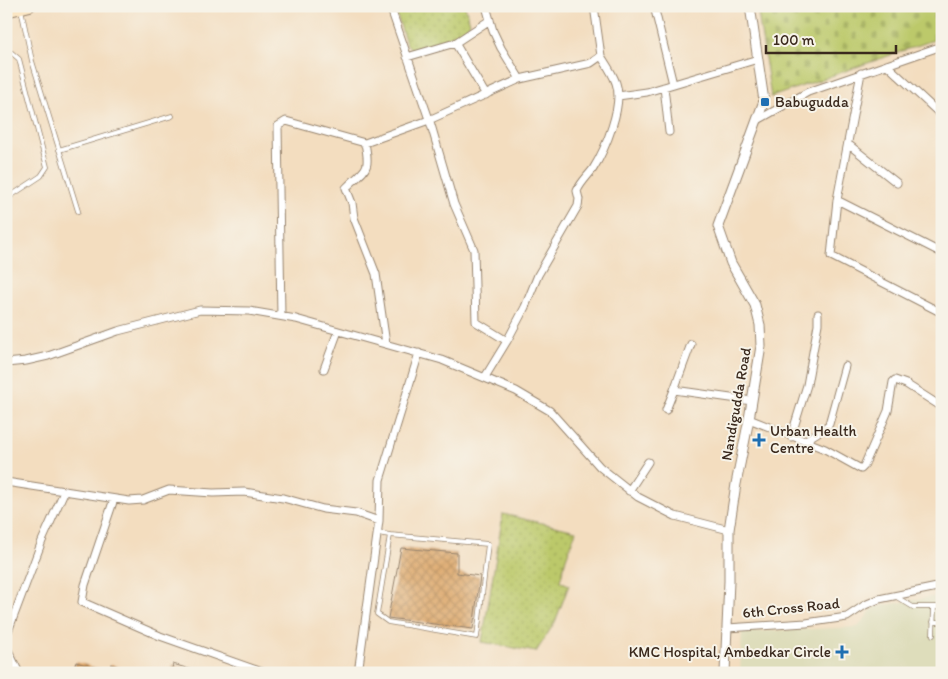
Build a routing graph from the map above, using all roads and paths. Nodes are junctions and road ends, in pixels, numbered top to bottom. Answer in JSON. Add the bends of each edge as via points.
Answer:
{"nodes":[{"id":1,"x":390,"y":6,"type":"edge"},
{"id":2,"x":486,"y":6,"type":"edge"},
{"id":3,"x":594,"y":6,"type":"edge"},
{"id":4,"x":654,"y":6,"type":"edge"},
{"id":5,"x":750,"y":6,"type":"edge"},
{"id":6,"x":26,"y":8,"type":"edge"},
{"id":7,"x":6,"y":12,"type":"edge"},
{"id":8,"x":490,"y":20,"type":"junction"},
{"id":9,"x":455,"y":43,"type":"junction"},
{"id":10,"x":942,"y":46,"type":"edge"},
{"id":11,"x":6,"y":52,"type":"edge"},
{"id":12,"x":601,"y":56,"type":"junction"},
{"id":13,"x":407,"y":57,"type":"junction"},
{"id":14,"x":758,"y":59,"type":"junction"},
{"id":15,"x":887,"y":65,"type":"junction"},
{"id":16,"x":861,"y":74,"type":"junction"},
{"id":17,"x":520,"y":79,"type":"junction"},
{"id":18,"x":673,"y":84,"type":"junction"},
{"id":19,"x":664,"y":87,"type":"junction"},
{"id":20,"x":486,"y":95,"type":"junction"},
{"id":21,"x":618,"y":96,"type":"junction"},
{"id":22,"x":172,"y":116,"type":"dead end"},
{"id":23,"x":942,"y":116,"type":"edge"},
{"id":24,"x":429,"y":120,"type":"junction"},
{"id":25,"x":758,"y":120,"type":"junction"},
{"id":26,"x":669,"y":132,"type":"dead end"},
{"id":27,"x":365,"y":143,"type":"junction"},
{"id":28,"x":848,"y":144,"type":"junction"},
{"id":29,"x":59,"y":150,"type":"junction"},
{"id":30,"x":896,"y":183,"type":"dead end"},
{"id":31,"x":6,"y":199,"type":"edge"},
{"id":32,"x":837,"y":200,"type":"junction"},
{"id":33,"x":78,"y":211,"type":"dead end"},
{"id":34,"x":942,"y":253,"type":"edge"},
{"id":35,"x":942,"y":313,"type":"edge"},
{"id":36,"x":818,"y":314,"type":"dead end"},
{"id":37,"x":281,"y":316,"type":"junction"},
{"id":38,"x":338,"y":331,"type":"junction"},
{"id":39,"x":507,"y":341,"type":"junction"},
{"id":40,"x":386,"y":344,"type":"junction"},
{"id":41,"x":691,"y":344,"type":"dead end"},
{"id":42,"x":419,"y":353,"type":"junction"},
{"id":43,"x":6,"y":363,"type":"edge"},
{"id":44,"x":844,"y":366,"type":"dead end"},
{"id":45,"x":324,"y":369,"type":"dead end"},
{"id":46,"x":485,"y":377,"type":"junction"},
{"id":47,"x":674,"y":390,"type":"junction"},
{"id":48,"x":752,"y":401,"type":"junction"},
{"id":49,"x":942,"y":407,"type":"edge"},
{"id":50,"x":666,"y":410,"type":"dead end"},
{"id":51,"x":749,"y":419,"type":"junction"},
{"id":52,"x":791,"y":437,"type":"junction"},
{"id":53,"x":804,"y":441,"type":"junction"},
{"id":54,"x":648,"y":462,"type":"dead end"},
{"id":55,"x":6,"y":482,"type":"edge"},
{"id":56,"x":629,"y":491,"type":"junction"},
{"id":57,"x":64,"y":492,"type":"junction"},
{"id":58,"x":114,"y":499,"type":"junction"},
{"id":59,"x":378,"y":521,"type":"junction"},
{"id":60,"x":729,"y":530,"type":"junction"},
{"id":61,"x":377,"y":533,"type":"junction"},
{"id":62,"x":390,"y":535,"type":"junction"},
{"id":63,"x":942,"y":586,"type":"edge"},
{"id":64,"x":895,"y":596,"type":"junction"},
{"id":65,"x":934,"y":607,"type":"junction"},
{"id":66,"x":942,"y":607,"type":"edge"},
{"id":67,"x":933,"y":622,"type":"junction"},
{"id":68,"x":942,"y":622,"type":"edge"},
{"id":69,"x":727,"y":628,"type":"junction"},
{"id":70,"x":933,"y":634,"type":"dead end"},
{"id":71,"x":359,"y":671,"type":"edge"},
{"id":72,"x":19,"y":673,"type":"edge"},
{"id":73,"x":265,"y":673,"type":"edge"},
{"id":74,"x":379,"y":673,"type":"edge"},
{"id":75,"x":725,"y":673,"type":"edge"}],
"edges":[{"from":1,"to":13,"type":"street"},
{"from":2,"to":8,"type":"street"},
{"from":3,"to":12,"type":"street"},
{"from":4,"to":18,"type":"street"},
{"from":5,"to":14,"type":"street","name":"Nandigudda Road"},
{"from":6,"to":7,"type":"main road"},
{"from":6,"to":29,"type":"lane","via":[[32,61]]},
{"from":8,"to":9,"type":"street"},
{"from":8,"to":17,"type":"street","via":[[501,48]]},
{"from":9,"to":13,"type":"street"},
{"from":9,"to":20,"type":"street"},
{"from":10,"to":15,"type":"street"},
{"from":11,"to":31,"type":"lane","via":[[19,59],[47,167],[41,176]]},
{"from":12,"to":17,"type":"street","via":[[591,63]]},
{"from":12,"to":21,"type":"street","via":[[616,84]]},
{"from":13,"to":24,"type":"street"},
{"from":14,"to":18,"type":"street"},
{"from":14,"to":25,"type":"street","name":"Nandigudda Road","via":[[764,101]]},
{"from":15,"to":16,"type":"street"},
{"from":15,"to":23,"type":"street"},
{"from":16,"to":25,"type":"street","via":[[808,92]]},
{"from":16,"to":28,"type":"street"},
{"from":17,"to":20,"type":"street"},
{"from":18,"to":19,"type":"street"},
{"from":19,"to":21,"type":"street"},
{"from":19,"to":26,"type":"street"},
{"from":20,"to":24,"type":"street"},
{"from":21,"to":39,"type":"street","via":[[619,102],[602,151],[577,191],[578,206],[538,275]]},
{"from":22,"to":29,"type":"lane"},
{"from":24,"to":27,"type":"street"},
{"from":24,"to":39,"type":"street","via":[[454,204],[474,250],[476,322]]},
{"from":25,"to":48,"type":"street","name":"Nandigudda Road","via":[[718,226],[731,263],[755,305],[760,325],[761,346]]},
{"from":27,"to":37,"type":"street","via":[[286,121],[278,126]]},
{"from":27,"to":40,"type":"street","via":[[369,161],[366,170],[346,188],[376,274]]},
{"from":28,"to":30,"type":"street"},
{"from":28,"to":32,"type":"street"},
{"from":29,"to":33,"type":"lane"},
{"from":32,"to":34,"type":"street"},
{"from":32,"to":35,"type":"street","via":[[831,256]]},
{"from":36,"to":52,"type":"street","via":[[808,384]]},
{"from":37,"to":38,"type":"street"},
{"from":37,"to":43,"type":"street","via":[[249,311],[197,311],[118,331],[48,356]]},
{"from":38,"to":40,"type":"street"},
{"from":38,"to":45,"type":"street"},
{"from":39,"to":46,"type":"street"},
{"from":40,"to":42,"type":"street"},
{"from":41,"to":47,"type":"street"},
{"from":42,"to":46,"type":"street"},
{"from":42,"to":59,"type":"street","via":[[380,480]]},
{"from":44,"to":53,"type":"street","via":[[829,424]]},
{"from":46,"to":56,"type":"street","via":[[550,411],[600,467]]},
{"from":47,"to":48,"type":"street"},
{"from":47,"to":50,"type":"street"},
{"from":48,"to":51,"type":"street","name":"Nandigudda Road"},
{"from":49,"to":53,"type":"street","via":[[895,380],[888,411],[861,469]]},
{"from":51,"to":52,"type":"street"},
{"from":51,"to":60,"type":"street","name":"Nandigudda Road"},
{"from":52,"to":53,"type":"street"},
{"from":54,"to":56,"type":"street"},
{"from":55,"to":57,"type":"street"},
{"from":56,"to":60,"type":"street","via":[[675,516]]},
{"from":57,"to":58,"type":"street"},
{"from":57,"to":72,"type":"street","via":[[38,549],[7,634],[6,646]]},
{"from":58,"to":59,"type":"street","via":[[143,500],[168,490],[244,492]]},
{"from":58,"to":73,"type":"street","via":[[82,602],[160,636]]},
{"from":59,"to":61,"type":"street"},
{"from":60,"to":69,"type":"street","name":"Nandigudda Road"},
{"from":61,"to":62,"type":"lane"},
{"from":61,"to":71,"type":"street"},
{"from":62,"to":62,"type":"lane","via":[[377,614],[388,622],[477,637],[488,544]]},
{"from":63,"to":64,"type":"street","name":"6th Cross Road"},
{"from":64,"to":65,"type":"lane","via":[[912,607]]},
{"from":64,"to":69,"type":"street","name":"6th Cross Road","via":[[865,605],[847,617]]},
{"from":65,"to":66,"type":"lane"},
{"from":65,"to":67,"type":"lane"},
{"from":67,"to":68,"type":"lane"},
{"from":67,"to":70,"type":"lane"},
{"from":69,"to":75,"type":"street","name":"Nandigudda Road"},
{"from":71,"to":74,"type":"street"}]}
